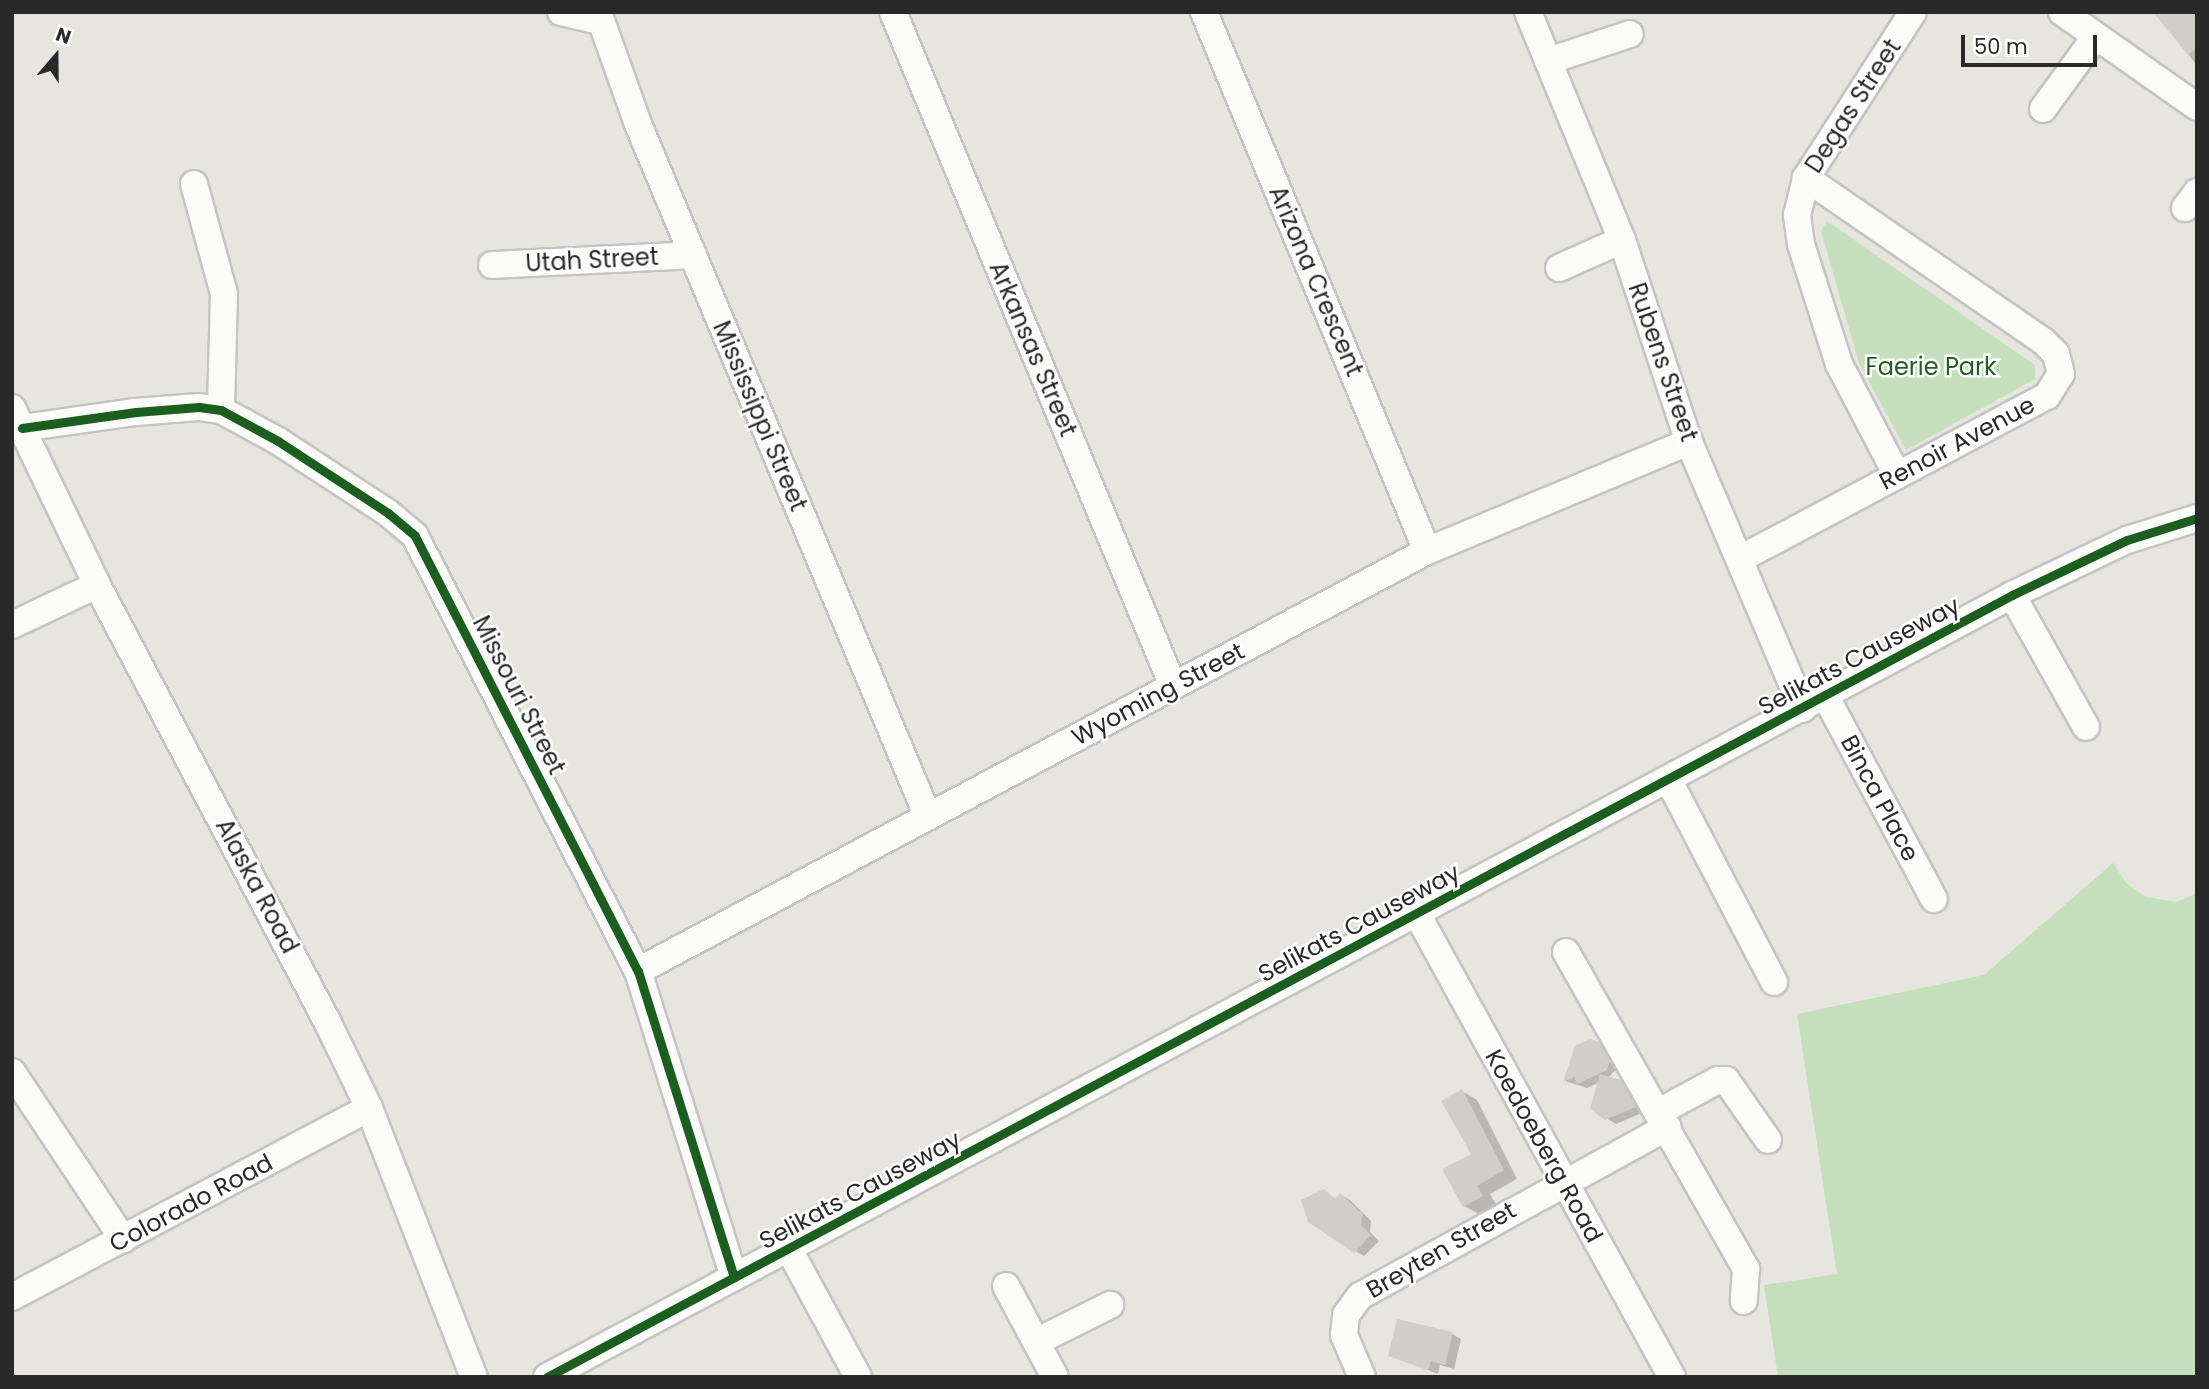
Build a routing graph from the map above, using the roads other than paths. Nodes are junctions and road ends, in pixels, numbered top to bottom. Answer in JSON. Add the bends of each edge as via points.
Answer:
{"nodes":[{"id":1,"x":561,"y":12,"type":"edge"},
{"id":2,"x":893,"y":12,"type":"edge"},
{"id":3,"x":1204,"y":12,"type":"edge"},
{"id":4,"x":1528,"y":12,"type":"edge"},
{"id":5,"x":1913,"y":12,"type":"edge"},
{"id":6,"x":2062,"y":12,"type":"edge"},
{"id":7,"x":598,"y":16,"type":"edge"},
{"id":8,"x":1630,"y":34,"type":"dead end"},
{"id":9,"x":2096,"y":36,"type":"junction"},
{"id":10,"x":1548,"y":61,"type":"junction"},
{"id":11,"x":2197,"y":107,"type":"edge"},
{"id":12,"x":2043,"y":109,"type":"dead end"},
{"id":13,"x":1805,"y":178,"type":"junction"},
{"id":14,"x":194,"y":184,"type":"dead end"},
{"id":15,"x":1622,"y":240,"type":"junction"},
{"id":16,"x":693,"y":255,"type":"junction"},
{"id":17,"x":492,"y":265,"type":"dead end"},
{"id":18,"x":1559,"y":268,"type":"dead end"},
{"id":19,"x":221,"y":410,"type":"junction"},
{"id":20,"x":17,"y":418,"type":"edge"},
{"id":21,"x":1689,"y":442,"type":"junction"},
{"id":22,"x":1897,"y":475,"type":"junction"},
{"id":23,"x":2197,"y":518,"type":"edge"},
{"id":24,"x":1427,"y":551,"type":"junction"},
{"id":25,"x":1740,"y":559,"type":"junction"},
{"id":26,"x":97,"y":585,"type":"junction"},
{"id":27,"x":2012,"y":595,"type":"junction"},
{"id":28,"x":12,"y":625,"type":"edge"},
{"id":29,"x":1173,"y":686,"type":"junction"},
{"id":30,"x":1814,"y":703,"type":"junction"},
{"id":31,"x":2085,"y":727,"type":"dead end"},
{"id":32,"x":1668,"y":779,"type":"junction"},
{"id":33,"x":928,"y":817,"type":"junction"},
{"id":34,"x":1934,"y":899,"type":"dead end"},
{"id":35,"x":1417,"y":914,"type":"junction"},
{"id":36,"x":1566,"y":952,"type":"dead end"},
{"id":37,"x":638,"y":971,"type":"junction"},
{"id":38,"x":1774,"y":982,"type":"dead end"},
{"id":39,"x":12,"y":1072,"type":"edge"},
{"id":40,"x":369,"y":1108,"type":"junction"},
{"id":41,"x":1664,"y":1120,"type":"junction"},
{"id":42,"x":1768,"y":1140,"type":"dead end"},
{"id":43,"x":1563,"y":1181,"type":"junction"},
{"id":44,"x":123,"y":1239,"type":"junction"},
{"id":45,"x":790,"y":1251,"type":"junction"},
{"id":46,"x":734,"y":1277,"type":"junction"},
{"id":47,"x":1006,"y":1286,"type":"dead end"},
{"id":48,"x":12,"y":1297,"type":"edge"},
{"id":49,"x":1744,"y":1301,"type":"dead end"},
{"id":50,"x":1111,"y":1305,"type":"dead end"},
{"id":51,"x":1036,"y":1342,"type":"junction"},
{"id":52,"x":474,"y":1377,"type":"edge"},
{"id":53,"x":547,"y":1377,"type":"edge"},
{"id":54,"x":858,"y":1377,"type":"edge"},
{"id":55,"x":1055,"y":1377,"type":"edge"},
{"id":56,"x":1362,"y":1377,"type":"edge"},
{"id":57,"x":1672,"y":1377,"type":"edge"}],
"edges":[{"from":1,"to":7,"type":"street"},
{"from":2,"to":29,"type":"street","name":"Arkansas Street"},
{"from":3,"to":24,"type":"street","name":"Arizona Crescent"},
{"from":4,"to":10,"type":"street","name":"Rubens Street"},
{"from":5,"to":13,"type":"street","name":"Degas Street"},
{"from":6,"to":9,"type":"street"},
{"from":7,"to":16,"type":"street","name":"Mississippi Street"},
{"from":8,"to":10,"type":"street"},
{"from":9,"to":11,"type":"street"},
{"from":9,"to":12,"type":"street"},
{"from":10,"to":15,"type":"street","name":"Rubens Street"},
{"from":13,"to":22,"type":"street","name":"Degas Street","via":[[1797,215],[1801,244],[1848,386]]},
{"from":13,"to":22,"type":"street","name":"Renoir Avenue","via":[[2023,326],[2056,354],[2060,365],[2058,382],[2047,396]]},
{"from":14,"to":19,"type":"street","via":[[224,295]]},
{"from":15,"to":18,"type":"street"},
{"from":15,"to":21,"type":"street","name":"Rubens Street"},
{"from":16,"to":17,"type":"street","name":"Utah Street"},
{"from":16,"to":33,"type":"street","name":"Mississippi Street"},
{"from":19,"to":20,"type":"street","name":"Missouri Street","via":[[199,407]]},
{"from":19,"to":37,"type":"street","name":"Missouri Street","via":[[278,441],[388,513],[415,536]]},
{"from":20,"to":26,"type":"street","name":"Alaska Road"},
{"from":21,"to":24,"type":"street","name":"Wyoming Street"},
{"from":21,"to":25,"type":"street","name":"Rubens Street"},
{"from":22,"to":25,"type":"street","name":"Renoir Avenue"},
{"from":23,"to":27,"type":"street","name":"Selikats Causeway","via":[[2127,540]]},
{"from":24,"to":29,"type":"street","name":"Wyoming Street"},
{"from":25,"to":30,"type":"street","name":"Rubens Street"},
{"from":26,"to":28,"type":"street"},
{"from":26,"to":40,"type":"street","name":"Alaska Road"},
{"from":27,"to":30,"type":"street","name":"Selikats Causeway"},
{"from":27,"to":31,"type":"street"},
{"from":29,"to":33,"type":"street","name":"Wyoming Street"},
{"from":30,"to":32,"type":"street","name":"Selikats Causeway"},
{"from":30,"to":34,"type":"street","name":"Binca Place"},
{"from":32,"to":35,"type":"street","name":"Selikats Causeway"},
{"from":32,"to":38,"type":"street"},
{"from":33,"to":37,"type":"street","name":"Wyoming Street"},
{"from":35,"to":43,"type":"street","name":"Koedoeberg Road"},
{"from":35,"to":45,"type":"street","name":"Selikats Causeway"},
{"from":36,"to":41,"type":"street"},
{"from":37,"to":46,"type":"street","name":"Missouri Street"},
{"from":39,"to":44,"type":"street"},
{"from":40,"to":44,"type":"street","name":"Colorado Road"},
{"from":40,"to":52,"type":"street","name":"Alaska Road"},
{"from":41,"to":42,"type":"street","name":"Breyten Street","via":[[1718,1080],[1727,1080]]},
{"from":41,"to":43,"type":"street","name":"Breyten Street"},
{"from":41,"to":49,"type":"street","via":[[1746,1269]]},
{"from":43,"to":56,"type":"street","name":"Breyten Street","via":[[1354,1301],[1346,1315],[1344,1335]]},
{"from":43,"to":57,"type":"street","name":"Koedoeberg Road"},
{"from":44,"to":48,"type":"street","name":"Colorado Road"},
{"from":45,"to":46,"type":"street","name":"Selikats Causeway"},
{"from":45,"to":54,"type":"street"},
{"from":46,"to":53,"type":"street","name":"Selikats Causeway"},
{"from":47,"to":51,"type":"street"},
{"from":50,"to":51,"type":"street"},
{"from":51,"to":55,"type":"street"}]}
